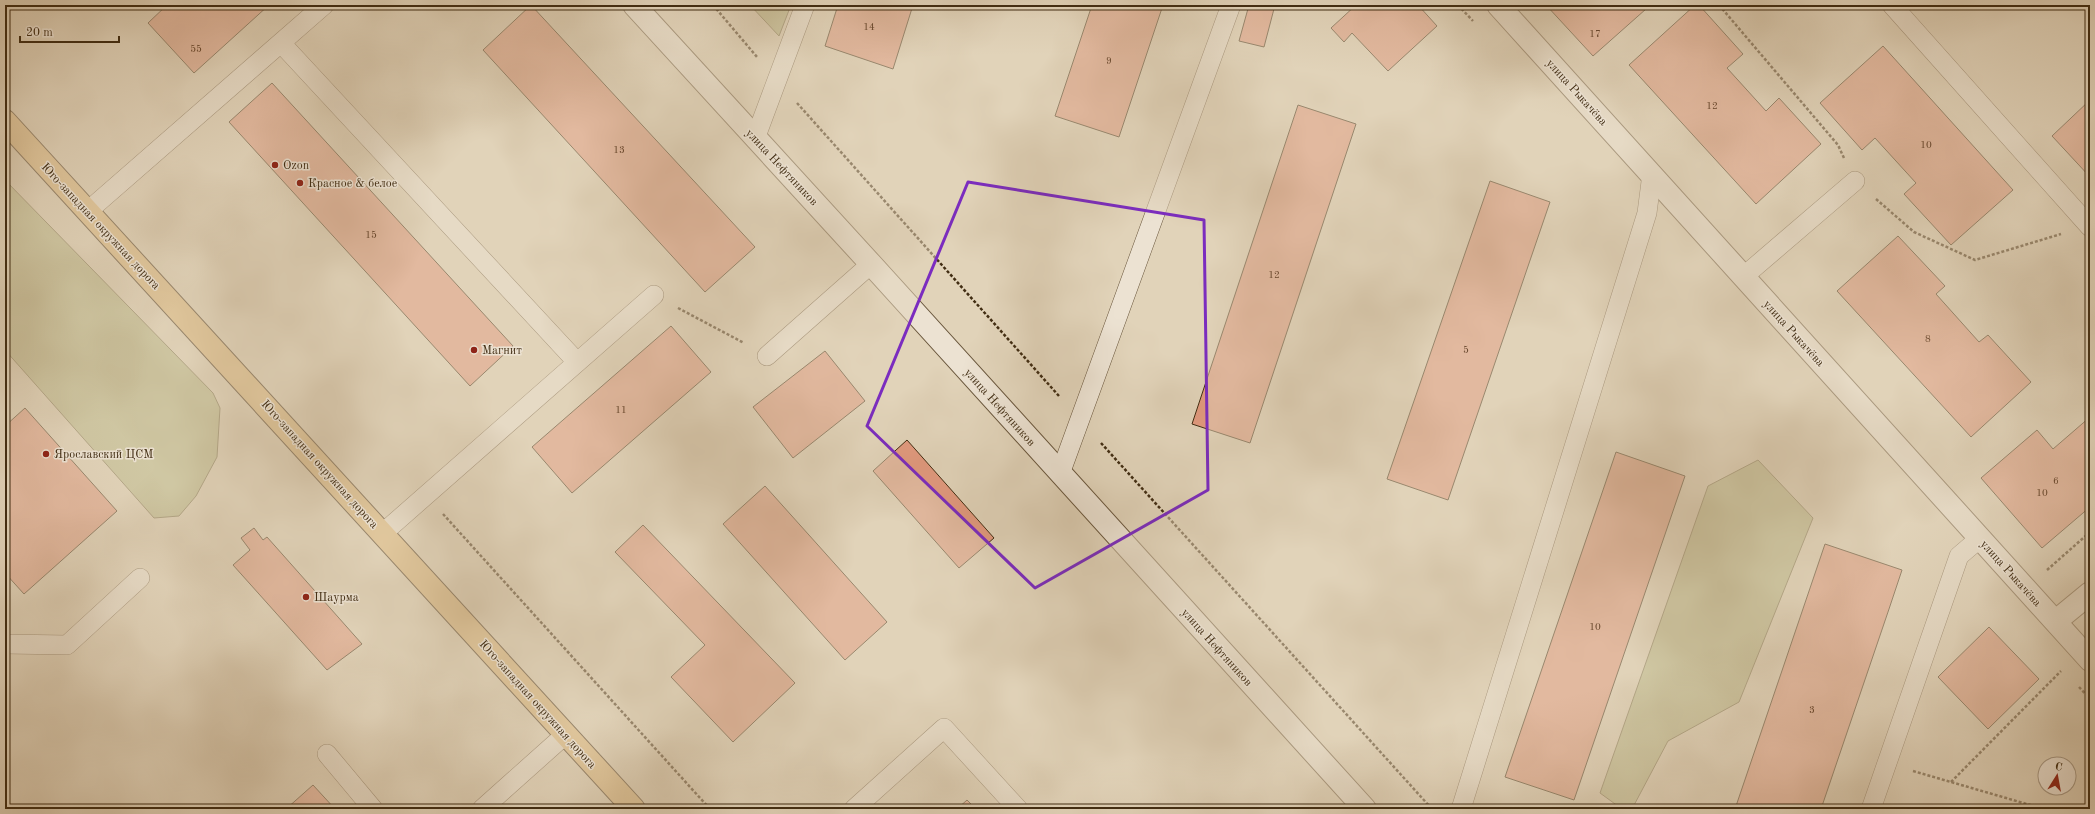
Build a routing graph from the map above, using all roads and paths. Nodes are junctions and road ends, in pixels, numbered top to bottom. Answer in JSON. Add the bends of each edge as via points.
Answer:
{"nodes":[{"id":1,"x":324,"y":5,"type":"edge"},
{"id":2,"x":634,"y":5,"type":"edge"},
{"id":3,"x":804,"y":5,"type":"edge"},
{"id":4,"x":1231,"y":5,"type":"edge"},
{"id":5,"x":1498,"y":5,"type":"edge"},
{"id":6,"x":1719,"y":5,"type":"edge"},
{"id":7,"x":1892,"y":5,"type":"edge"},
{"id":8,"x":281,"y":43,"type":"junction"},
{"id":9,"x":5,"y":121,"type":"edge"},
{"id":10,"x":755,"y":139,"type":"junction"},
{"id":11,"x":1652,"y":174,"type":"junction"},
{"id":12,"x":1855,"y":181,"type":"junction"},
{"id":13,"x":88,"y":211,"type":"junction"},
{"id":14,"x":2090,"y":226,"type":"edge"},
{"id":15,"x":871,"y":264,"type":"junction"},
{"id":16,"x":1743,"y":277,"type":"junction"},
{"id":17,"x":654,"y":295,"type":"joint"},
{"id":18,"x":767,"y":356,"type":"joint"},
{"id":19,"x":577,"y":362,"type":"junction"},
{"id":20,"x":1060,"y":474,"type":"junction"},
{"id":21,"x":426,"y":495,"type":"junction"},
{"id":22,"x":2090,"y":532,"type":"edge"},
{"id":23,"x":383,"y":533,"type":"junction"},
{"id":24,"x":1980,"y":538,"type":"junction"},
{"id":25,"x":2042,"y":574,"type":"dead end"},
{"id":26,"x":140,"y":578,"type":"dead end"},
{"id":27,"x":2090,"y":593,"type":"edge"},
{"id":28,"x":2056,"y":621,"type":"junction"},
{"id":29,"x":5,"y":644,"type":"edge"},
{"id":30,"x":2085,"y":654,"type":"edge"},
{"id":31,"x":566,"y":734,"type":"junction"},
{"id":32,"x":327,"y":754,"type":"dead end"},
{"id":33,"x":1888,"y":763,"type":"junction"},
{"id":34,"x":1951,"y":782,"type":"junction"},
{"id":35,"x":373,"y":809,"type":"edge"},
{"id":36,"x":482,"y":809,"type":"edge"},
{"id":37,"x":634,"y":809,"type":"edge"},
{"id":38,"x":710,"y":809,"type":"edge"},
{"id":39,"x":854,"y":809,"type":"edge"},
{"id":40,"x":1018,"y":809,"type":"edge"},
{"id":41,"x":1365,"y":809,"type":"edge"},
{"id":42,"x":1461,"y":809,"type":"edge"},
{"id":43,"x":1871,"y":809,"type":"edge"},
{"id":44,"x":2044,"y":809,"type":"edge"}],
"edges":[{"from":1,"to":8,"type":"lane"},
{"from":2,"to":10,"type":"street","name":"улица Нефтяников"},
{"from":3,"to":10,"type":"lane"},
{"from":4,"to":20,"type":"lane"},
{"from":5,"to":11,"type":"street","name":"улица Рыкачёва"},
{"from":6,"to":12,"type":"path","via":[[1838,145]]},
{"from":7,"to":14,"type":"lane"},
{"from":8,"to":13,"type":"lane"},
{"from":8,"to":19,"type":"lane"},
{"from":9,"to":13,"type":"highway","name":"Юго-западная окружная дорога"},
{"from":10,"to":15,"type":"street","name":"улица Нефтяников"},
{"from":11,"to":16,"type":"street","name":"улица Рыкачёва"},
{"from":11,"to":42,"type":"lane","via":[[1647,213]]},
{"from":12,"to":14,"type":"path","via":[[1914,232],[1975,260]]},
{"from":12,"to":16,"type":"lane"},
{"from":13,"to":23,"type":"highway","name":"Юго-западная окружная дорога"},
{"from":15,"to":18,"type":"lane"},
{"from":15,"to":20,"type":"street","name":"улица Нефтяников"},
{"from":16,"to":24,"type":"street","name":"улица Рыкачёва"},
{"from":17,"to":18,"type":"path"},
{"from":17,"to":19,"type":"lane"},
{"from":19,"to":21,"type":"lane"},
{"from":20,"to":41,"type":"street","name":"улица Нефтяников"},
{"from":21,"to":23,"type":"lane"},
{"from":21,"to":38,"type":"path"},
{"from":22,"to":25,"type":"path"},
{"from":23,"to":31,"type":"highway","name":"Юго-западная окружная дорога"},
{"from":24,"to":28,"type":"street","name":"улица Рыкачёва"},
{"from":24,"to":33,"type":"lane","via":[[1959,556]]},
{"from":26,"to":29,"type":"lane","via":[[67,645]]},
{"from":27,"to":28,"type":"street"},
{"from":28,"to":30,"type":"street","name":"улица Рыкачёва"},
{"from":30,"to":34,"type":"path","via":[[2063,669]]},
{"from":31,"to":36,"type":"lane"},
{"from":31,"to":37,"type":"highway","name":"Юго-западная окружная дорога"},
{"from":32,"to":35,"type":"lane"},
{"from":33,"to":34,"type":"path"},
{"from":33,"to":43,"type":"lane"},
{"from":34,"to":44,"type":"path"},
{"from":39,"to":40,"type":"lane","via":[[944,728]]}]}
